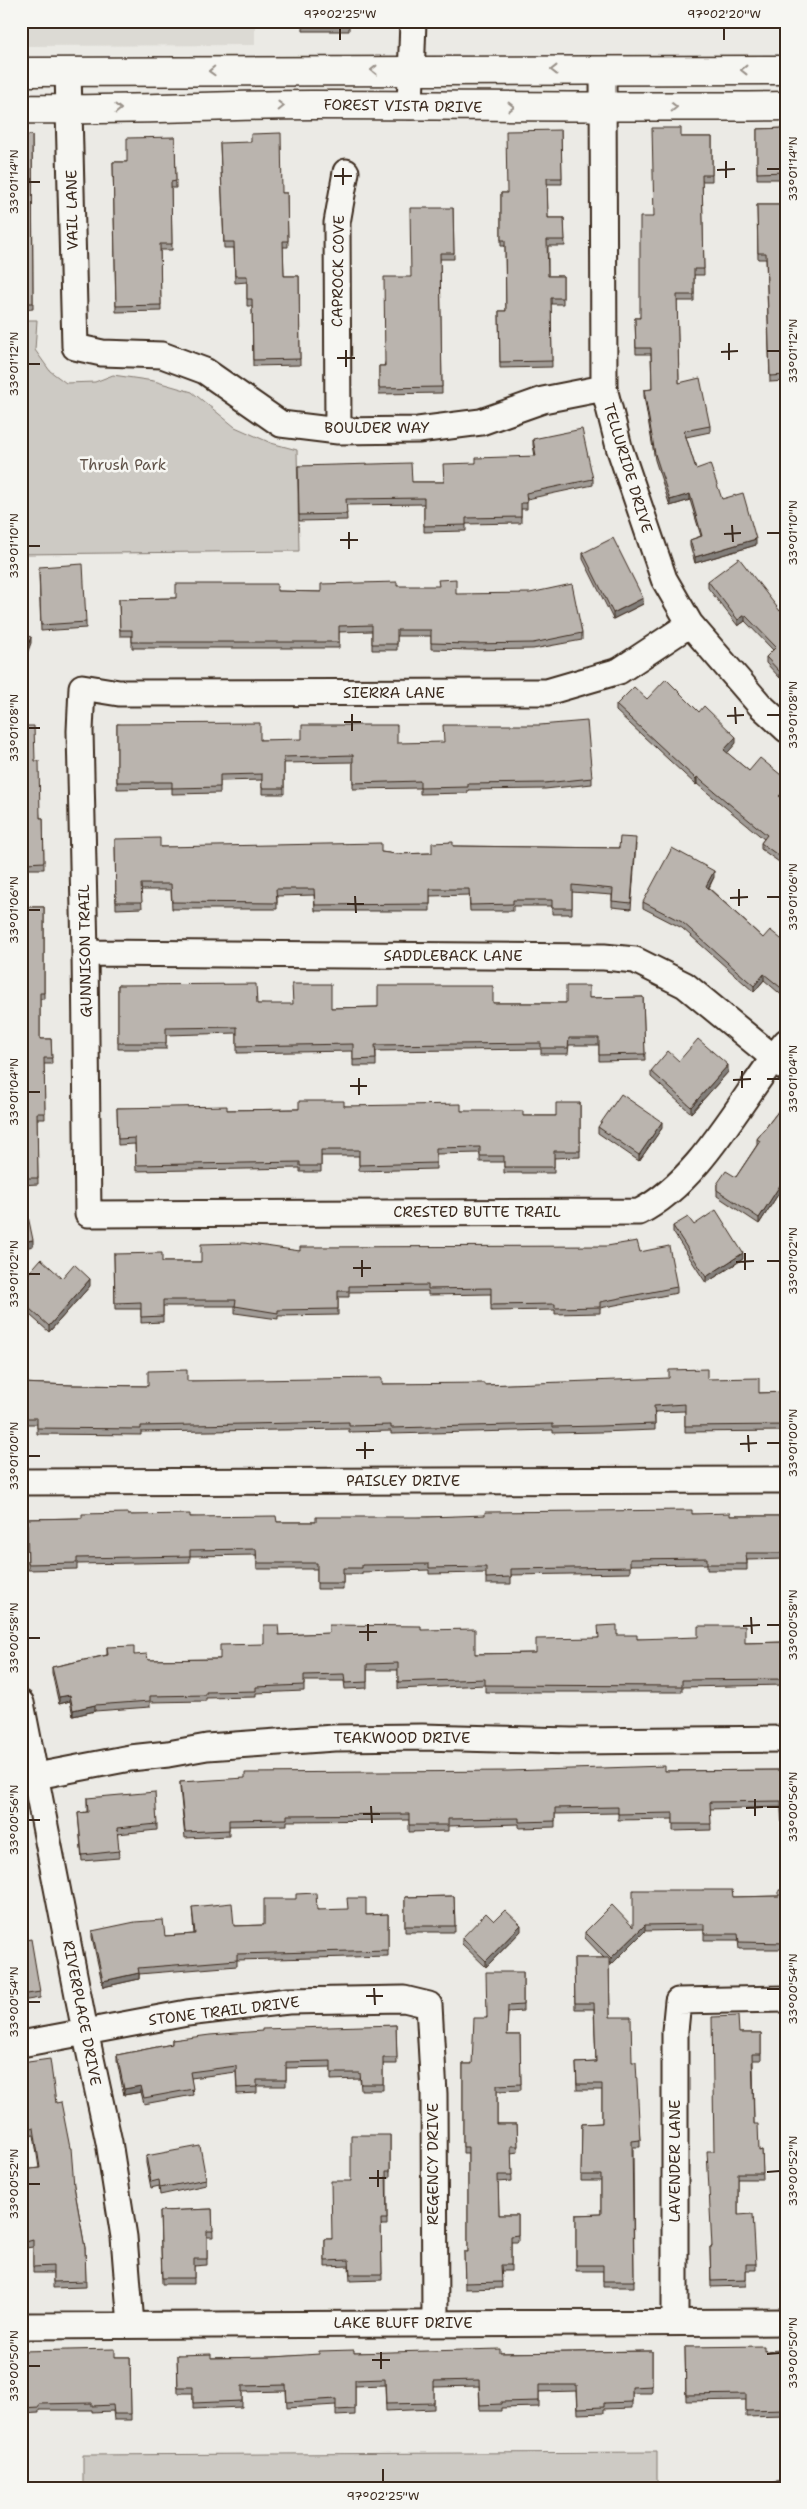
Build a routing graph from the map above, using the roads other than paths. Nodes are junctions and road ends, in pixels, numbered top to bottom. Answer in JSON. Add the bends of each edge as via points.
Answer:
{"nodes":[{"id":1,"x":413,"y":21,"type":"edge"},
{"id":2,"x":411,"y":70,"type":"junction"},
{"id":3,"x":603,"y":70,"type":"junction"},
{"id":4,"x":786,"y":70,"type":"edge"},
{"id":5,"x":21,"y":72,"type":"edge"},
{"id":6,"x":68,"y":72,"type":"junction"},
{"id":7,"x":410,"y":106,"type":"junction"},
{"id":8,"x":786,"y":106,"type":"edge"},
{"id":9,"x":603,"y":108,"type":"junction"},
{"id":10,"x":21,"y":109,"type":"edge"},
{"id":11,"x":69,"y":110,"type":"junction"},
{"id":12,"x":346,"y":172,"type":"dead end"},
{"id":13,"x":75,"y":347,"type":"joint"},
{"id":14,"x":604,"y":388,"type":"junction"},
{"id":15,"x":338,"y":431,"type":"junction"},
{"id":16,"x":690,"y":624,"type":"junction"},
{"id":17,"x":82,"y":687,"type":"joint"},
{"id":18,"x":786,"y":729,"type":"edge"},
{"id":19,"x":85,"y":953,"type":"junction"},
{"id":20,"x":782,"y":1056,"type":"edge"},
{"id":21,"x":88,"y":1214,"type":"joint"},
{"id":22,"x":786,"y":1480,"type":"edge"},
{"id":23,"x":21,"y":1482,"type":"edge"},
{"id":24,"x":21,"y":1703,"type":"edge"},
{"id":25,"x":786,"y":1740,"type":"edge"},
{"id":26,"x":29,"y":1778,"type":"edge"},
{"id":27,"x":786,"y":1999,"type":"edge"},
{"id":28,"x":429,"y":2005,"type":"joint"},
{"id":29,"x":85,"y":2031,"type":"junction"},
{"id":30,"x":21,"y":2044,"type":"edge"},
{"id":31,"x":675,"y":2322,"type":"junction"},
{"id":32,"x":786,"y":2322,"type":"edge"},
{"id":33,"x":435,"y":2323,"type":"junction"},
{"id":34,"x":131,"y":2325,"type":"junction"},
{"id":35,"x":21,"y":2326,"type":"edge"}],
"edges":[{"from":1,"to":2,"type":"street"},
{"from":3,"to":2,"type":"main road","one_way":true},
{"from":2,"to":6,"type":"main road","one_way":true},
{"from":2,"to":7,"type":"street"},
{"from":4,"to":3,"type":"main road","one_way":true},
{"from":3,"to":9,"type":"street","name":"TELLURIDE DRIVE"},
{"from":5,"to":6,"type":"main road"},
{"from":6,"to":11,"type":"street","name":"VAIL LANE"},
{"from":7,"to":9,"type":"main road","name":"FOREST VISTA DRIVE","one_way":true},
{"from":11,"to":7,"type":"main road","name":"FOREST VISTA DRIVE","one_way":true},
{"from":9,"to":8,"type":"main road","name":"FOREST VISTA DRIVE","one_way":true},
{"from":9,"to":14,"type":"street","name":"TELLURIDE DRIVE"},
{"from":10,"to":11,"type":"main road","name":"FOREST VISTA DRIVE"},
{"from":11,"to":13,"type":"street","name":"VAIL LANE"},
{"from":12,"to":15,"type":"street","name":"CAPROCK COVE","via":[[337,224]]},
{"from":13,"to":15,"type":"street","name":"BOULDER WAY","via":[[102,353],[162,355],[205,371],[280,424]]},
{"from":14,"to":15,"type":"street","name":"BOULDER WAY","via":[[543,400],[481,422],[418,430]]},
{"from":14,"to":16,"type":"street","name":"TELLURIDE DRIVE","via":[[619,447],[664,579]]},
{"from":16,"to":17,"type":"street","name":"SIERRA LANE","via":[[619,671],[547,692],[119,693]]},
{"from":16,"to":18,"type":"street","name":"TELLURIDE DRIVE","via":[[760,705]]},
{"from":17,"to":19,"type":"street","name":"GUNNISON TRAIL"},
{"from":19,"to":20,"type":"street","name":"SADDLEBACK LANE","via":[[604,957],[635,960],[685,985]]},
{"from":19,"to":21,"type":"street","name":"GUNNISON TRAIL"},
{"from":20,"to":21,"type":"street","name":"CRESTED BUTTE TRAIL","via":[[672,1192],[639,1212]]},
{"from":22,"to":23,"type":"street","name":"PAISLEY DRIVE"},
{"from":24,"to":26,"type":"street","name":"RIVERPLACE DRIVE"},
{"from":25,"to":26,"type":"street","name":"TEAKWOOD DRIVE","via":[[334,1738],[207,1747]]},
{"from":26,"to":29,"type":"street","name":"RIVERPLACE DRIVE"},
{"from":27,"to":31,"type":"street","name":"LAVENDER LANE","via":[[678,2001]]},
{"from":28,"to":29,"type":"street","name":"STONE TRAIL DRIVE","via":[[404,1999],[288,2001],[186,2013]]},
{"from":28,"to":33,"type":"street","name":"REGENCY DRIVE","via":[[434,2094]]},
{"from":29,"to":30,"type":"street","name":"STONE TRAIL DRIVE"},
{"from":29,"to":34,"type":"street","name":"RIVERPLACE DRIVE","via":[[123,2227]]},
{"from":31,"to":32,"type":"street","name":"LAKE BLUFF DRIVE"},
{"from":31,"to":33,"type":"street","name":"LAKE BLUFF DRIVE"},
{"from":33,"to":34,"type":"street","name":"LAKE BLUFF DRIVE"},
{"from":34,"to":35,"type":"street","name":"LAKE BLUFF DRIVE"}]}
